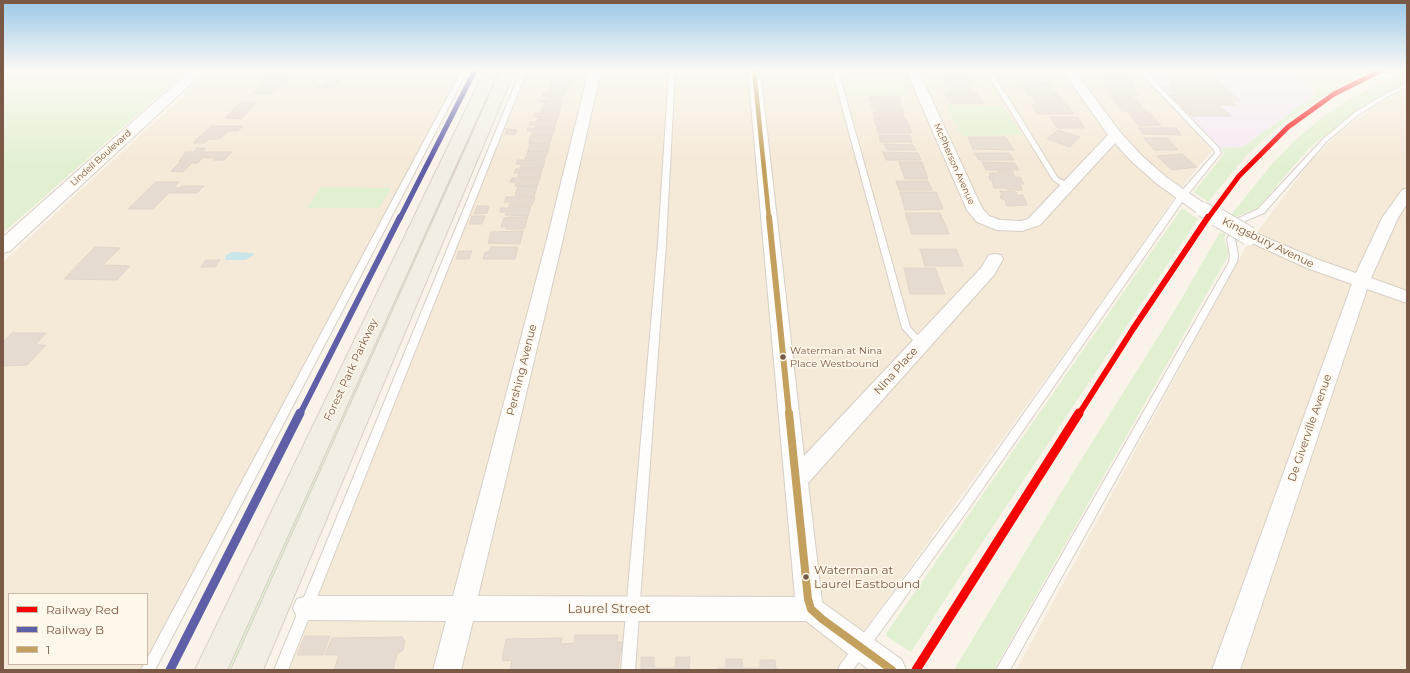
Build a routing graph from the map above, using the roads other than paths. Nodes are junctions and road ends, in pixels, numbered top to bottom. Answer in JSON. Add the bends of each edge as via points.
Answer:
{"nodes":[{"id":1,"x":164,"y":101,"type":"edge"},
{"id":2,"x":448,"y":101,"type":"edge"},
{"id":3,"x":477,"y":101,"type":"edge"},
{"id":4,"x":494,"y":101,"type":"edge"},
{"id":5,"x":511,"y":101,"type":"edge"},
{"id":6,"x":588,"y":101,"type":"edge"},
{"id":7,"x":670,"y":101,"type":"edge"},
{"id":8,"x":757,"y":101,"type":"edge"},
{"id":9,"x":844,"y":101,"type":"edge"},
{"id":10,"x":926,"y":101,"type":"edge"},
{"id":11,"x":1007,"y":101,"type":"edge"},
{"id":12,"x":1091,"y":101,"type":"edge"},
{"id":13,"x":1171,"y":101,"type":"edge"},
{"id":14,"x":1376,"y":101,"type":"edge"},
{"id":15,"x":1115,"y":134,"type":"junction"},
{"id":16,"x":1067,"y":186,"type":"junction"},
{"id":17,"x":1407,"y":192,"type":"edge"},
{"id":18,"x":1182,"y":196,"type":"junction"},
{"id":19,"x":3,"y":247,"type":"edge"},
{"id":20,"x":994,"y":259,"type":"dead end"},
{"id":21,"x":1361,"y":282,"type":"junction"},
{"id":22,"x":1407,"y":298,"type":"edge"},
{"id":23,"x":921,"y":344,"type":"junction"},
{"id":24,"x":795,"y":481,"type":"junction"},
{"id":25,"x":306,"y":608,"type":"junction"},
{"id":26,"x":462,"y":608,"type":"junction"},
{"id":27,"x":811,"y":609,"type":"junction"},
{"id":28,"x":633,"y":610,"type":"junction"},
{"id":29,"x":876,"y":658,"type":"edge"},
{"id":30,"x":148,"y":670,"type":"edge"},
{"id":31,"x":211,"y":670,"type":"edge"},
{"id":32,"x":247,"y":670,"type":"edge"},
{"id":33,"x":281,"y":670,"type":"edge"},
{"id":34,"x":447,"y":670,"type":"edge"},
{"id":35,"x":628,"y":670,"type":"edge"},
{"id":36,"x":845,"y":670,"type":"edge"},
{"id":37,"x":1003,"y":670,"type":"edge"},
{"id":38,"x":1226,"y":670,"type":"edge"}],
"edges":[{"from":1,"to":19,"type":"main road","name":"Lindell Boulevard"},
{"from":2,"to":30,"type":"lane"},
{"from":3,"to":31,"type":"main road","name":"Forest Park Parkway"},
{"from":4,"to":32,"type":"main road"},
{"from":5,"to":25,"type":"lane"},
{"from":6,"to":26,"type":"street","name":"Pershing Avenue"},
{"from":7,"to":28,"type":"lane","via":[[662,243]]},
{"from":8,"to":24,"type":"street"},
{"from":9,"to":23,"type":"lane","via":[[906,328]]},
{"from":10,"to":16,"type":"street","name":"McPherson Avenue","via":[[975,210],[983,219],[997,225],[1022,226],[1034,222]]},
{"from":11,"to":16,"type":"lane","via":[[1055,179]]},
{"from":12,"to":15,"type":"street","name":"Kingsbury Avenue"},
{"from":13,"to":18,"type":"lane","via":[[1218,153]]},
{"from":14,"to":37,"type":"lane","via":[[1325,140],[1261,211],[1242,220],[1230,239],[1233,262]]},
{"from":15,"to":16,"type":"street"},
{"from":15,"to":18,"type":"street","name":"Kingsbury Avenue","via":[[1136,158]]},
{"from":17,"to":21,"type":"street","name":"De Giverville Avenue","via":[[1390,218]]},
{"from":18,"to":21,"type":"street","name":"Kingsbury Avenue","bridge":true,"via":[[1249,236]]},
{"from":18,"to":29,"type":"lane","via":[[963,508]]},
{"from":20,"to":23,"type":"street","name":"Nina Place","via":[[988,271]]},
{"from":21,"to":22,"type":"street","name":"Kingsbury Avenue"},
{"from":21,"to":38,"type":"street","name":"De Giverville Avenue"},
{"from":23,"to":24,"type":"street","name":"Nina Place"},
{"from":24,"to":27,"type":"street"},
{"from":25,"to":26,"type":"street","name":"Laurel Street"},
{"from":25,"to":33,"type":"lane"},
{"from":26,"to":28,"type":"street","name":"Laurel Street"},
{"from":26,"to":34,"type":"street","name":"Pershing Avenue"},
{"from":27,"to":28,"type":"street","name":"Laurel Street"},
{"from":27,"to":29,"type":"street"},
{"from":28,"to":35,"type":"lane"},
{"from":29,"to":36,"type":"lane"}]}
